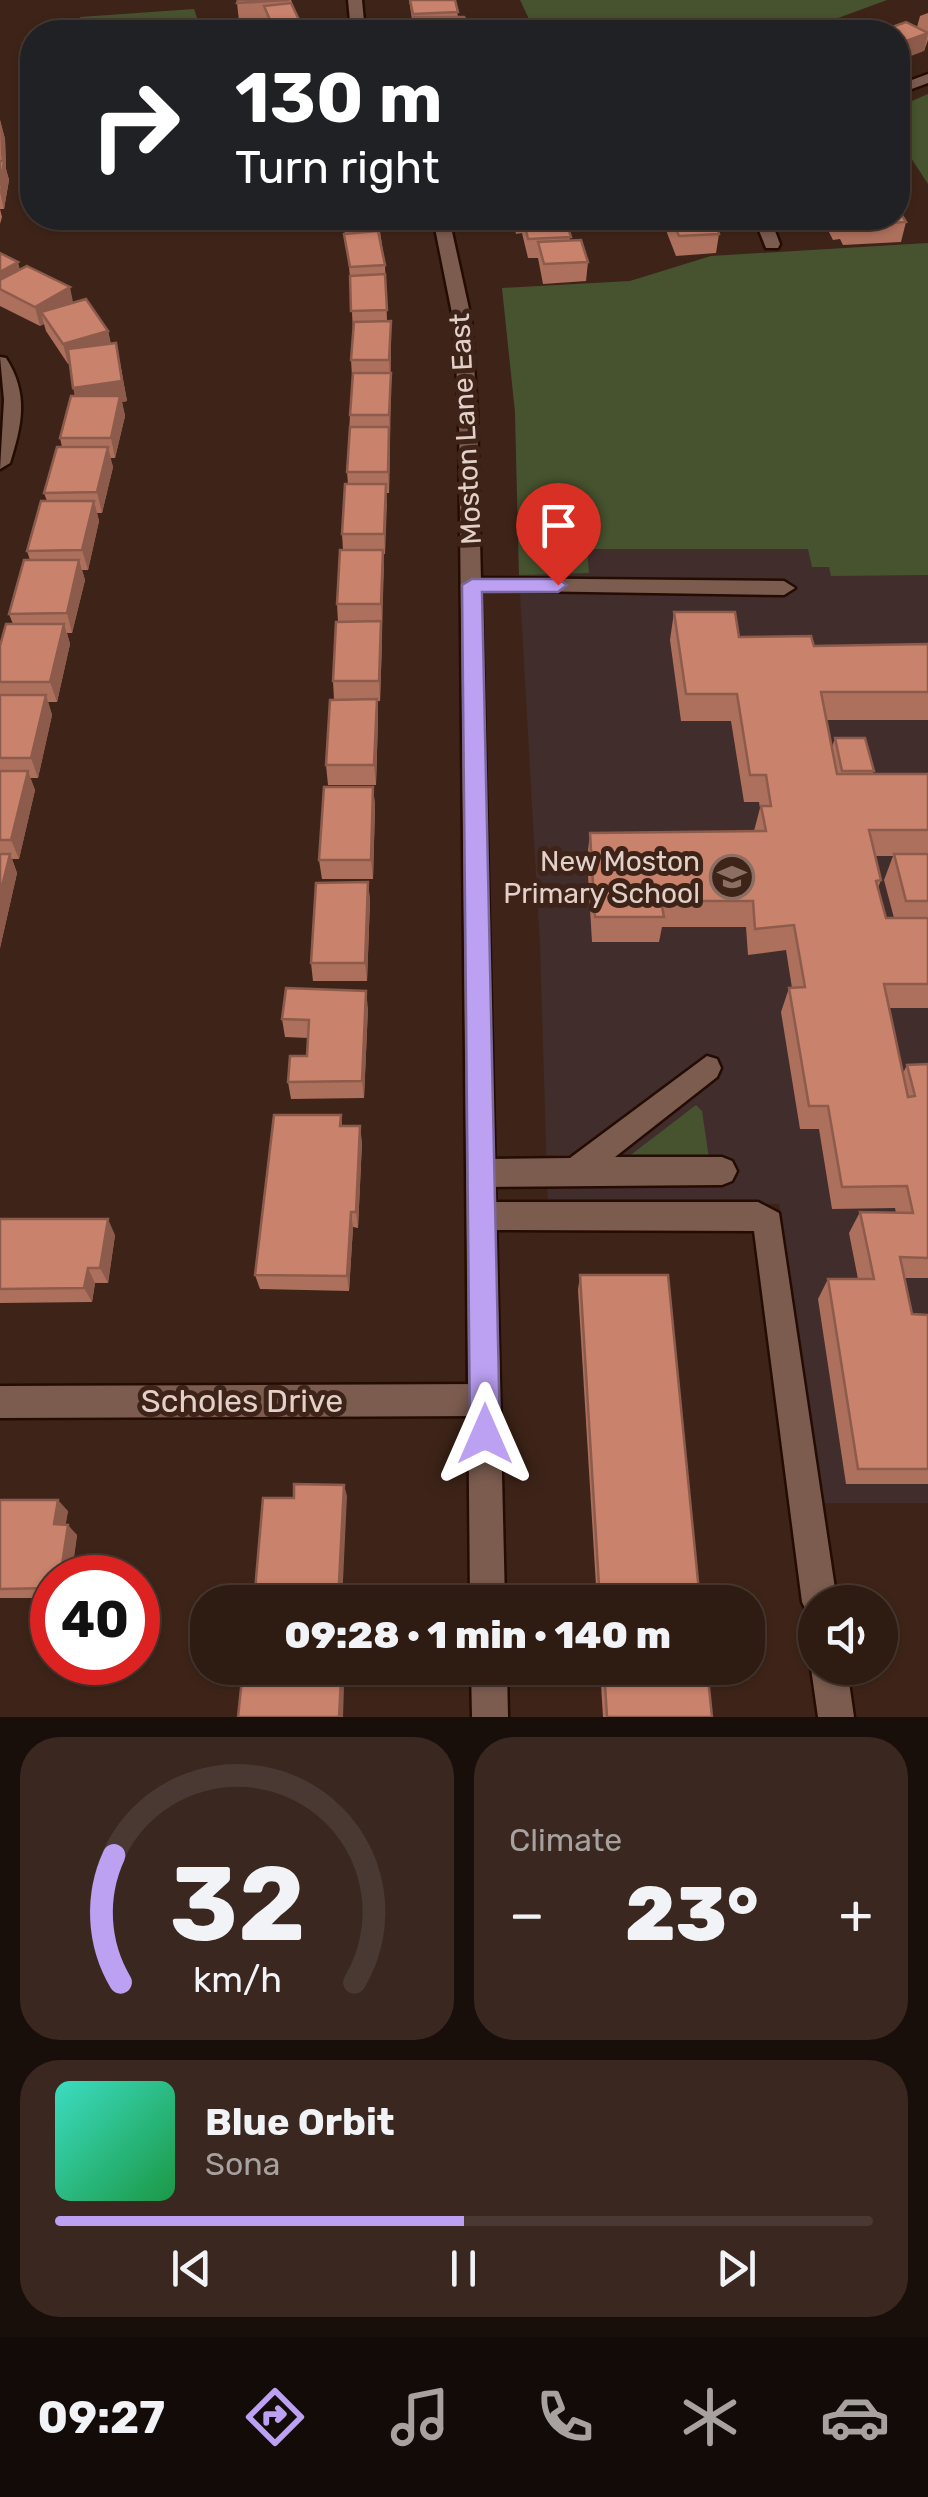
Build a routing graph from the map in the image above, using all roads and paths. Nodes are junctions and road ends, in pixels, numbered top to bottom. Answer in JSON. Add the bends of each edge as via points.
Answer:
{"nodes":[{"id":1,"x":444,"y":230,"type":"edge"},
{"id":2,"x":767,"y":230,"type":"edge"},
{"id":3,"x":772,"y":244,"type":"dead end"},
{"id":4,"x":0,"y":362,"type":"edge"},
{"id":5,"x":0,"y":463,"type":"edge"},
{"id":6,"x":472,"y":585,"type":"junction"},
{"id":7,"x":784,"y":588,"type":"dead end"},
{"id":8,"x":707,"y":1068,"type":"dead end"},
{"id":9,"x":576,"y":1170,"type":"junction"},
{"id":10,"x":722,"y":1171,"type":"dead end"},
{"id":11,"x":482,"y":1173,"type":"junction"},
{"id":12,"x":483,"y":1216,"type":"junction"},
{"id":13,"x":484,"y":1400,"type":"junction"},
{"id":14,"x":0,"y":1402,"type":"edge"},
{"id":15,"x":488,"y":1585,"type":"edge"},
{"id":16,"x":818,"y":1585,"type":"edge"},
{"id":17,"x":489,"y":1685,"type":"edge"},
{"id":18,"x":831,"y":1685,"type":"edge"},
{"id":19,"x":490,"y":1717,"type":"edge"},
{"id":20,"x":836,"y":1717,"type":"edge"}],
"edges":[{"from":1,"to":6,"type":"street","name":"Moston Lane East","via":[[462,318]]},
{"from":2,"to":3,"type":"street"},
{"from":4,"to":5,"type":"street","via":[[16,405]]},
{"from":6,"to":7,"type":"street"},
{"from":6,"to":11,"type":"street","name":"Moston Lane East"},
{"from":8,"to":9,"type":"street"},
{"from":9,"to":10,"type":"street"},
{"from":9,"to":11,"type":"street"},
{"from":11,"to":12,"type":"street","name":"Moston Lane East"},
{"from":12,"to":13,"type":"street","name":"Moston Lane East"},
{"from":12,"to":16,"type":"street","via":[[758,1216],[768,1223]]},
{"from":13,"to":14,"type":"street","name":"Scholes Drive"},
{"from":13,"to":15,"type":"street","name":"Moston Lane East"},
{"from":17,"to":19,"type":"street"},
{"from":18,"to":20,"type":"street"}]}
